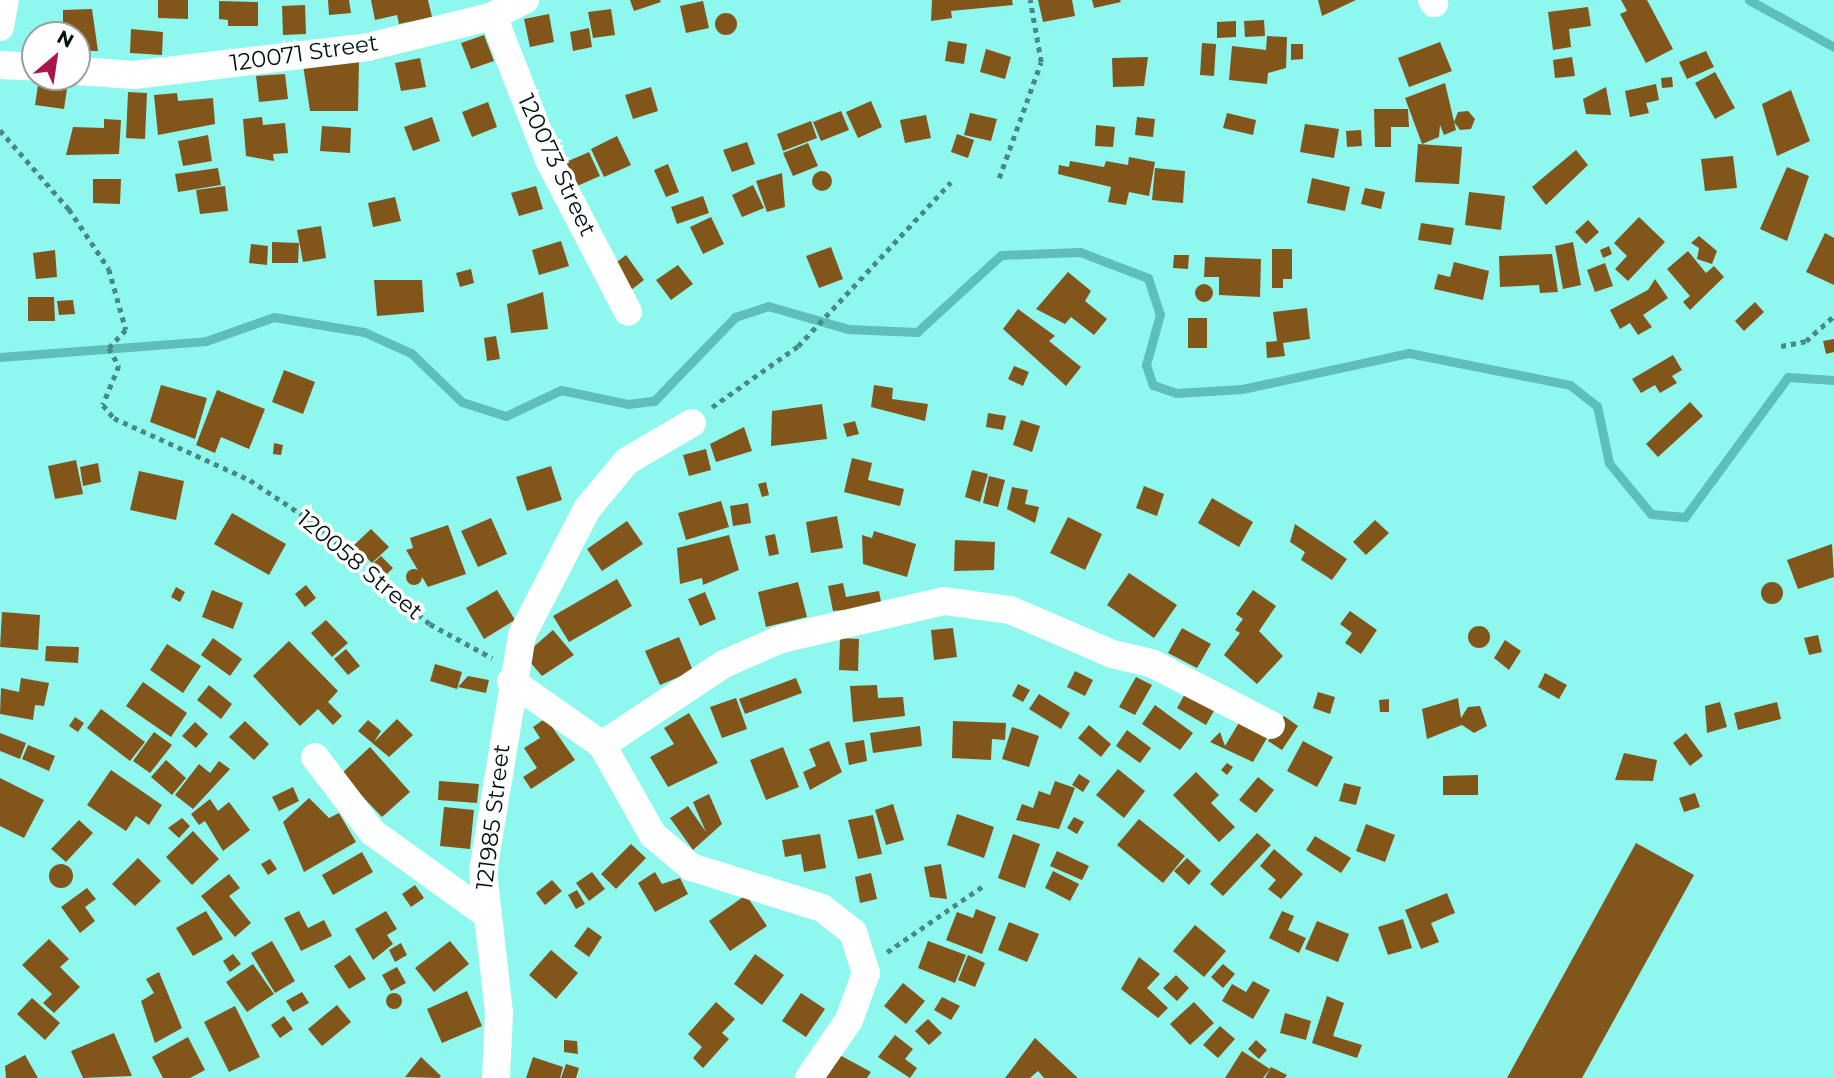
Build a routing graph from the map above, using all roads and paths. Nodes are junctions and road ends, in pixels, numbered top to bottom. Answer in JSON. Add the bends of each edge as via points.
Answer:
{"nodes":[{"id":1,"x":5,"y":0,"type":"edge"},
{"id":2,"x":525,"y":0,"type":"edge"},
{"id":3,"x":1030,"y":0,"type":"edge"},
{"id":4,"x":493,"y":16,"type":"junction"},
{"id":5,"x":0,"y":27,"type":"edge"},
{"id":6,"x":0,"y":65,"type":"edge"},
{"id":7,"x":21,"y":66,"type":"edge"},
{"id":8,"x":91,"y":72,"type":"edge"},
{"id":9,"x":0,"y":130,"type":"edge"},
{"id":10,"x":999,"y":177,"type":"dead end"},
{"id":11,"x":951,"y":182,"type":"dead end"},
{"id":12,"x":628,"y":312,"type":"dead end"},
{"id":13,"x":1834,"y":316,"type":"edge"},
{"id":14,"x":1781,"y":346,"type":"dead end"},
{"id":15,"x":692,"y":423,"type":"joint"},
{"id":16,"x":511,"y":681,"type":"junction"},
{"id":17,"x":1271,"y":725,"type":"dead end"},
{"id":18,"x":602,"y":745,"type":"junction"},
{"id":19,"x":315,"y":757,"type":"dead end"},
{"id":20,"x":983,"y":886,"type":"dead end"},
{"id":21,"x":482,"y":911,"type":"junction"},
{"id":22,"x":866,"y":972,"type":"junction"},
{"id":23,"x":496,"y":1078,"type":"edge"},
{"id":24,"x":809,"y":1078,"type":"edge"}],
"edges":[{"from":1,"to":5,"type":"street"},
{"from":2,"to":4,"type":"street","name":"120071 Street"},
{"from":3,"to":10,"type":"path","via":[[1041,62]]},
{"from":4,"to":8,"type":"street","name":"120071 Street","via":[[368,47],[134,75]]},
{"from":4,"to":12,"type":"street","name":"120073 Street","via":[[549,160]]},
{"from":6,"to":7,"type":"street"},
{"from":9,"to":16,"type":"path","name":"120058 Street","via":[[69,209],[110,269],[126,330],[109,348],[119,366],[103,405],[114,418],[250,480],[313,522],[430,624],[496,660]]},
{"from":11,"to":15,"type":"path","via":[[798,346]]},
{"from":13,"to":14,"type":"path","via":[[1806,341]]},
{"from":15,"to":16,"type":"street","name":"121985 Street","via":[[627,461],[587,509],[538,598]]},
{"from":16,"to":18,"type":"street"},
{"from":16,"to":21,"type":"street","name":"121985 Street","via":[[482,871]]},
{"from":17,"to":18,"type":"street","via":[[1151,663],[1112,654],[1010,610],[944,601],[780,639],[724,664]]},
{"from":18,"to":22,"type":"street","via":[[653,835],[669,850],[705,874],[822,908],[853,932]]},
{"from":19,"to":21,"type":"street","via":[[372,832]]},
{"from":20,"to":22,"type":"path","via":[[893,946]]},
{"from":21,"to":23,"type":"street","name":"121985 Street","via":[[499,1012]]},
{"from":22,"to":24,"type":"street","via":[[849,1020]]}]}
